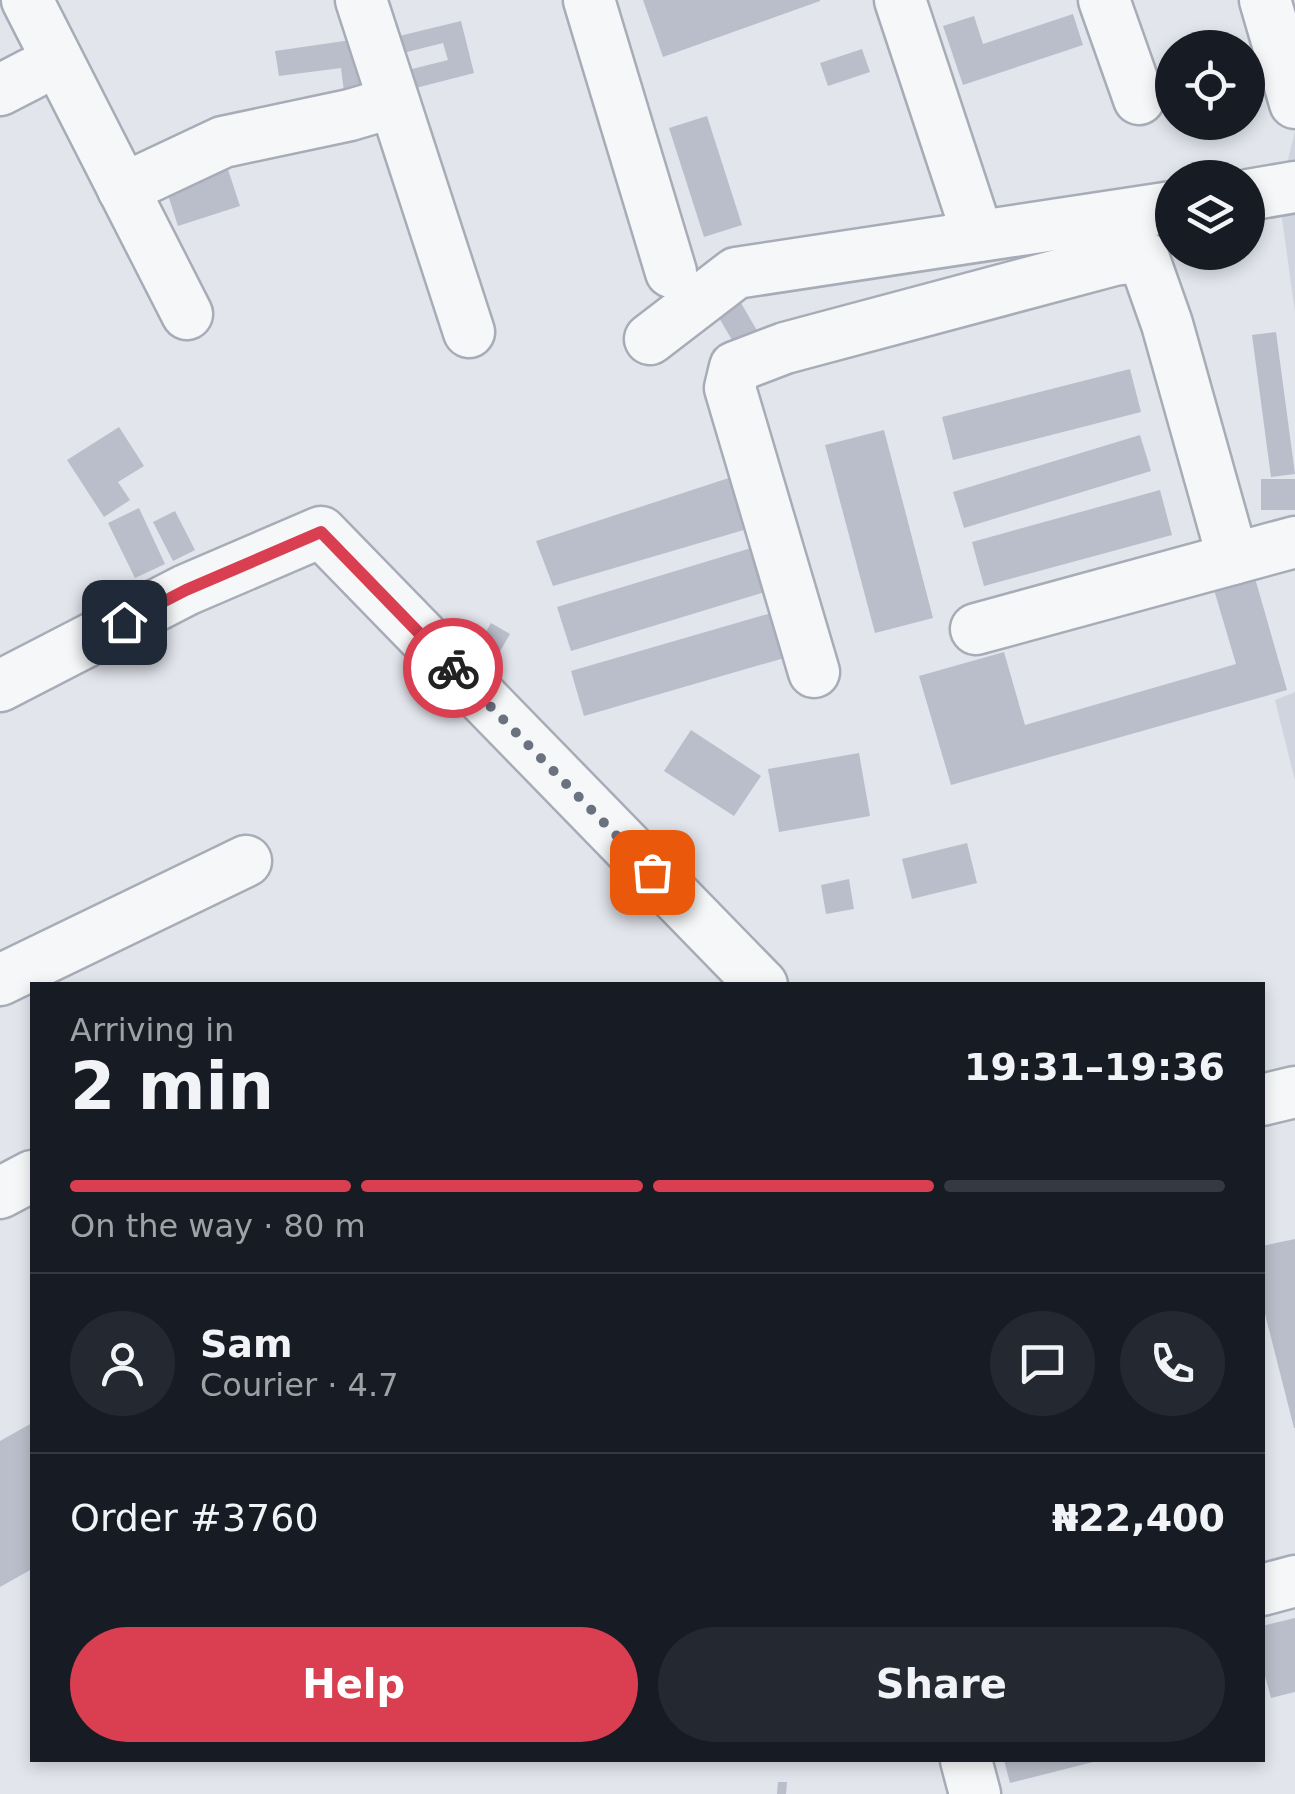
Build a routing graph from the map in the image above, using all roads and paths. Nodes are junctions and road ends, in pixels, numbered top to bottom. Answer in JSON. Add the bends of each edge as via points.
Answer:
{"nodes":[{"id":1,"x":27,"y":0,"type":"edge"},
{"id":2,"x":361,"y":0,"type":"edge"},
{"id":3,"x":589,"y":0,"type":"edge"},
{"id":4,"x":900,"y":0,"type":"edge"},
{"id":5,"x":1104,"y":0,"type":"edge"},
{"id":6,"x":1265,"y":0,"type":"edge"},
{"id":7,"x":0,"y":11,"type":"edge"},
{"id":8,"x":16,"y":82,"type":"edge"},
{"id":9,"x":1140,"y":99,"type":"dead end"},
{"id":10,"x":394,"y":102,"type":"junction"},
{"id":11,"x":1295,"y":103,"type":"edge"},
{"id":12,"x":1295,"y":187,"type":"edge"},
{"id":13,"x":123,"y":188,"type":"junction"},
{"id":14,"x":1265,"y":192,"type":"edge"},
{"id":15,"x":1155,"y":209,"type":"edge"},
{"id":16,"x":978,"y":236,"type":"junction"},
{"id":17,"x":672,"y":272,"type":"dead end"},
{"id":18,"x":469,"y":332,"type":"dead end"},
{"id":19,"x":650,"y":339,"type":"dead end"},
{"id":20,"x":1295,"y":542,"type":"edge"},
{"id":21,"x":1233,"y":559,"type":"junction"},
{"id":22,"x":976,"y":629,"type":"dead end"},
{"id":23,"x":814,"y":672,"type":"dead end"},
{"id":24,"x":0,"y":686,"type":"edge"},
{"id":25,"x":246,"y":861,"type":"dead end"},
{"id":26,"x":0,"y":980,"type":"edge"},
{"id":27,"x":759,"y":982,"type":"edge"},
{"id":28,"x":1295,"y":1092,"type":"edge"},
{"id":29,"x":1265,"y":1099,"type":"edge"},
{"id":30,"x":30,"y":1177,"type":"edge"},
{"id":31,"x":0,"y":1193,"type":"edge"},
{"id":32,"x":1295,"y":1581,"type":"edge"},
{"id":33,"x":1265,"y":1589,"type":"edge"},
{"id":34,"x":966,"y":1762,"type":"edge"},
{"id":35,"x":974,"y":1794,"type":"edge"}],
"edges":[{"from":1,"to":13,"type":"street"},
{"from":2,"to":10,"type":"street"},
{"from":3,"to":17,"type":"street"},
{"from":4,"to":16,"type":"street"},
{"from":5,"to":9,"type":"street"},
{"from":6,"to":11,"type":"street"},
{"from":7,"to":8,"type":"street"},
{"from":8,"to":13,"type":"street","via":[[167,302]]},
{"from":10,"to":13,"type":"street","via":[[223,142]]},
{"from":10,"to":18,"type":"street"},
{"from":12,"to":14,"type":"street"},
{"from":15,"to":16,"type":"street"},
{"from":16,"to":19,"type":"street","via":[[736,272]]},
{"from":20,"to":21,"type":"street"},
{"from":21,"to":22,"type":"street"},
{"from":21,"to":23,"type":"street","via":[[1144,256],[804,343],[735,367],[730,388]]},
{"from":24,"to":27,"type":"street","via":[[186,590],[321,532]]},
{"from":25,"to":26,"type":"street"},
{"from":28,"to":29,"type":"street"},
{"from":30,"to":31,"type":"street"},
{"from":32,"to":33,"type":"street"},
{"from":34,"to":35,"type":"street"}]}
